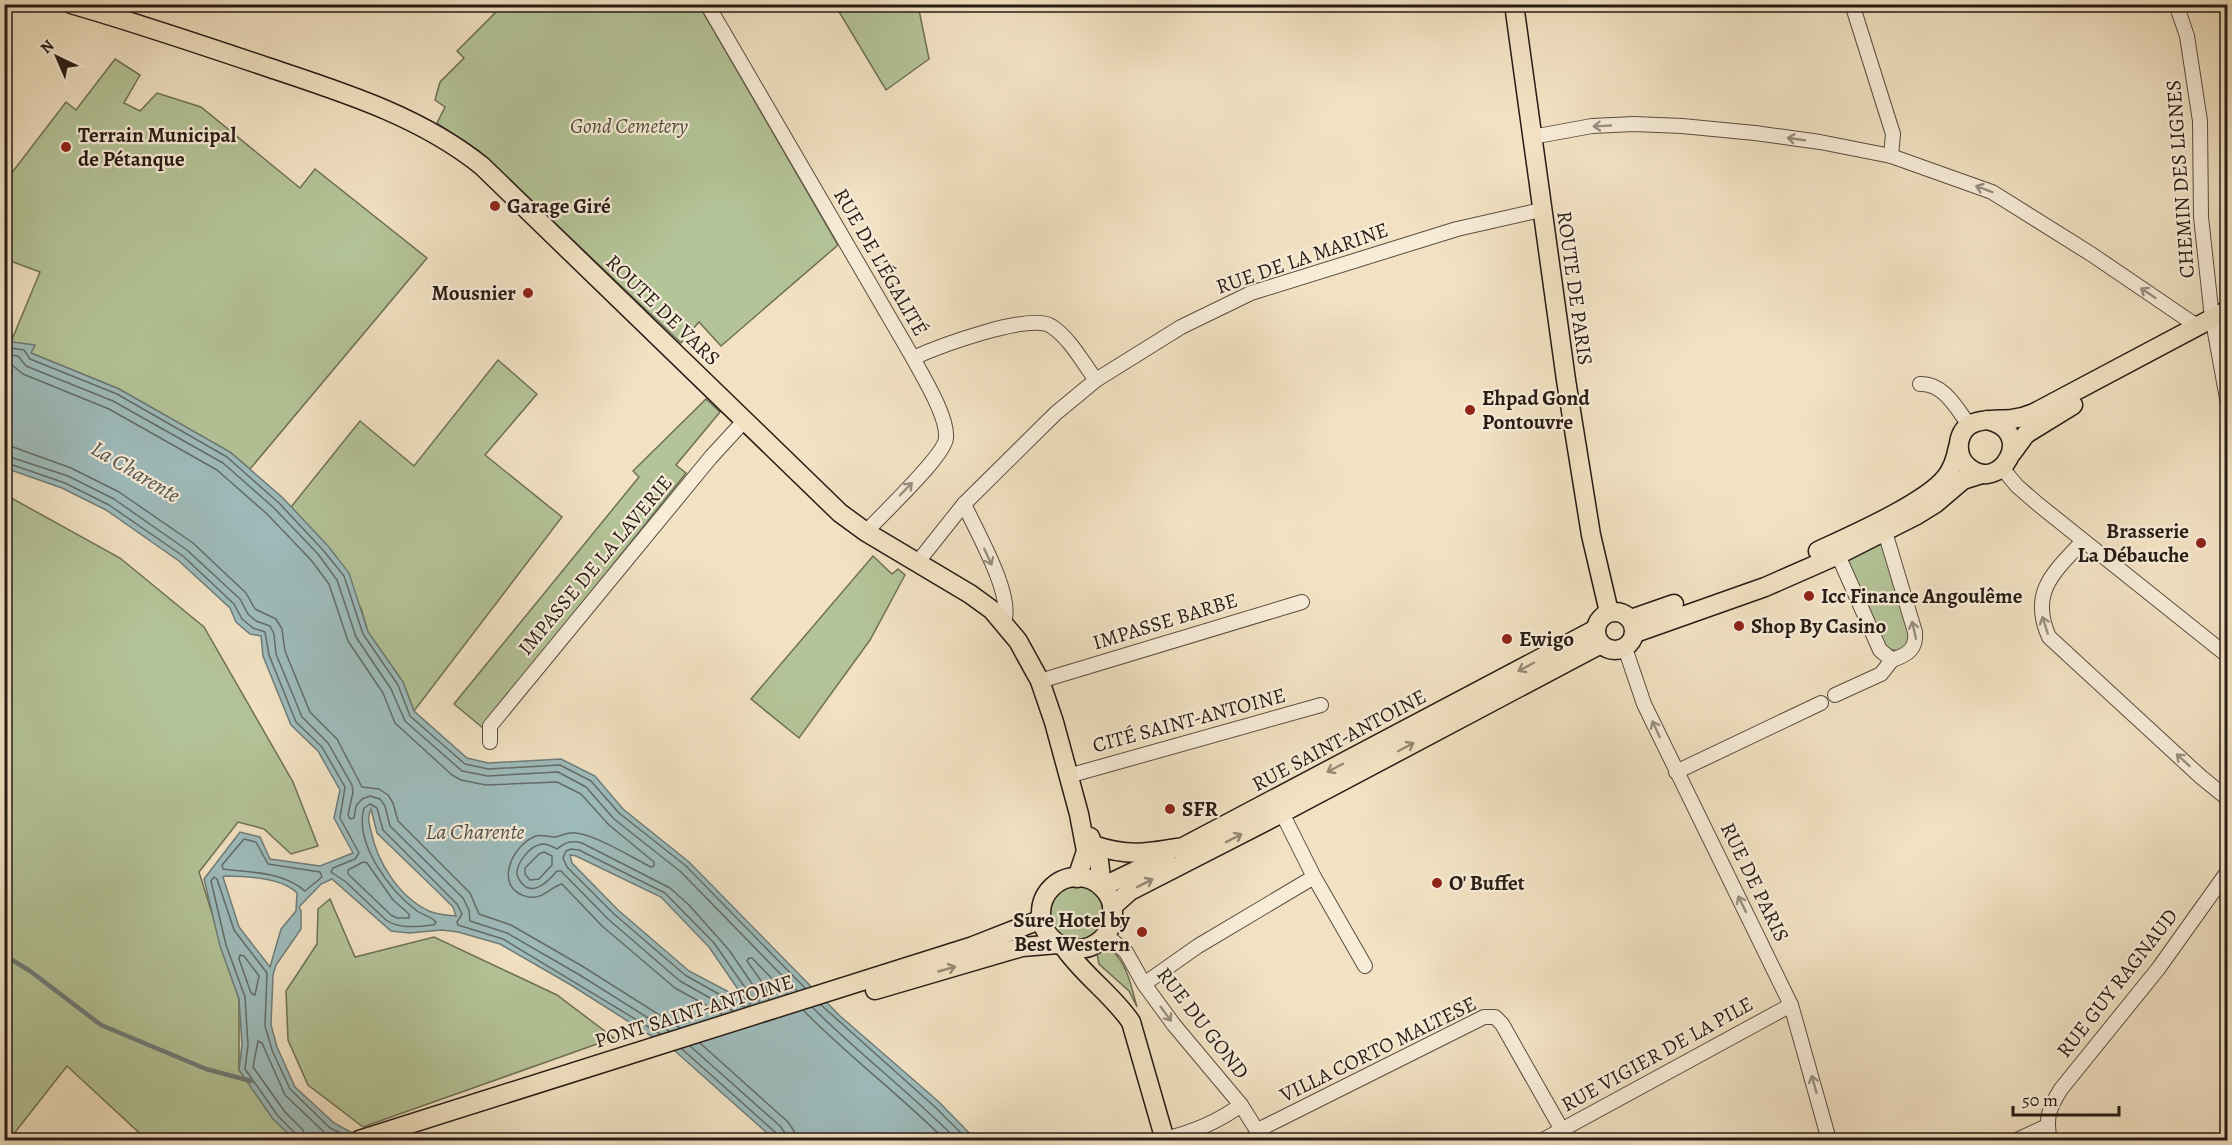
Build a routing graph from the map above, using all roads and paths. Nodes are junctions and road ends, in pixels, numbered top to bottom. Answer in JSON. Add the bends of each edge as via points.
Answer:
{"nodes":[{"id":1,"x":71,"y":4,"type":"edge"},
{"id":2,"x":707,"y":4,"type":"edge"},
{"id":3,"x":1514,"y":4,"type":"edge"},
{"id":4,"x":1852,"y":4,"type":"edge"},
{"id":5,"x":2176,"y":4,"type":"edge"},
{"id":6,"x":123,"y":11,"type":"edge"},
{"id":7,"x":1533,"y":140,"type":"junction"},
{"id":8,"x":1891,"y":156,"type":"junction"},
{"id":9,"x":1541,"y":210,"type":"junction"},
{"id":10,"x":2208,"y":324,"type":"edge"},
{"id":11,"x":913,"y":358,"type":"junction"},
{"id":12,"x":2132,"y":366,"type":"junction"},
{"id":13,"x":1096,"y":380,"type":"junction"},
{"id":14,"x":1920,"y":384,"type":"dead end"},
{"id":15,"x":2228,"y":404,"type":"edge"},
{"id":16,"x":745,"y":420,"type":"junction"},
{"id":17,"x":1978,"y":423,"type":"junction"},
{"id":18,"x":1958,"y":447,"type":"junction"},
{"id":19,"x":2007,"y":460,"type":"junction"},
{"id":20,"x":1982,"y":474,"type":"junction"},
{"id":21,"x":964,"y":504,"type":"junction"},
{"id":22,"x":866,"y":531,"type":"junction"},
{"id":23,"x":1885,"y":532,"type":"junction"},
{"id":24,"x":2083,"y":541,"type":"junction"},
{"id":25,"x":1838,"y":555,"type":"junction"},
{"id":26,"x":917,"y":563,"type":"junction"},
{"id":27,"x":1302,"y":602,"type":"dead end"},
{"id":28,"x":1609,"y":612,"type":"junction"},
{"id":29,"x":1004,"y":622,"type":"junction"},
{"id":30,"x":1630,"y":633,"type":"junction"},
{"id":31,"x":1598,"y":636,"type":"junction"},
{"id":32,"x":2228,"y":656,"type":"edge"},
{"id":33,"x":1892,"y":660,"type":"junction"},
{"id":34,"x":1040,"y":681,"type":"junction"},
{"id":35,"x":1835,"y":695,"type":"dead end"},
{"id":36,"x":1821,"y":703,"type":"dead end"},
{"id":37,"x":1322,"y":705,"type":"dead end"},
{"id":38,"x":490,"y":742,"type":"dead end"},
{"id":39,"x":1676,"y":772,"type":"junction"},
{"id":40,"x":1068,"y":776,"type":"junction"},
{"id":41,"x":2228,"y":799,"type":"edge"},
{"id":42,"x":1282,"y":813,"type":"junction"},
{"id":43,"x":1079,"y":814,"type":"junction"},
{"id":44,"x":1094,"y":845,"type":"junction"},
{"id":45,"x":1183,"y":847,"type":"junction"},
{"id":46,"x":2228,"y":872,"type":"edge"},
{"id":47,"x":1077,"y":878,"type":"junction"},
{"id":48,"x":1314,"y":878,"type":"junction"},
{"id":49,"x":1102,"y":887,"type":"junction"},
{"id":50,"x":1112,"y":907,"type":"junction"},
{"id":51,"x":1042,"y":919,"type":"junction"},
{"id":52,"x":1106,"y":935,"type":"junction"},
{"id":53,"x":1018,"y":939,"type":"junction"},
{"id":54,"x":1061,"y":945,"type":"junction"},
{"id":55,"x":1088,"y":947,"type":"junction"},
{"id":56,"x":1365,"y":966,"type":"dead end"},
{"id":57,"x":1091,"y":979,"type":"junction"},
{"id":58,"x":1144,"y":984,"type":"junction"},
{"id":59,"x":1791,"y":1005,"type":"junction"},
{"id":60,"x":1241,"y":1105,"type":"junction"},
{"id":61,"x":2047,"y":1126,"type":"junction"},
{"id":62,"x":1260,"y":1135,"type":"edge"},
{"id":63,"x":1552,"y":1137,"type":"edge"},
{"id":64,"x":359,"y":1140,"type":"edge"},
{"id":65,"x":395,"y":1140,"type":"edge"},
{"id":66,"x":1164,"y":1140,"type":"edge"},
{"id":67,"x":1829,"y":1140,"type":"edge"},
{"id":68,"x":2017,"y":1140,"type":"edge"},
{"id":69,"x":2050,"y":1140,"type":"edge"}],
"edges":[{"from":1,"to":6,"type":"main road","name":"ROUTE DE VARS"},
{"from":2,"to":11,"type":"street","name":"RUE DE L'ÉGALITÉ"},
{"from":3,"to":7,"type":"main road","name":"ROUTE DE PARIS"},
{"from":4,"to":8,"type":"street","via":[[1893,134]]},
{"from":5,"to":10,"type":"street","name":"CHEMIN DES LIGNES","via":[[2187,36],[2200,121]]},
{"from":6,"to":16,"type":"main road","name":"ROUTE DE VARS","via":[[339,91],[418,124],[467,153]]},
{"from":8,"to":7,"type":"street","one_way":true,"via":[[1766,134],[1682,126],[1592,126]]},
{"from":7,"to":9,"type":"main road","name":"ROUTE DE PARIS"},
{"from":10,"to":8,"type":"street","one_way":true,"via":[[1992,192]]},
{"from":9,"to":13,"type":"street","name":"RUE DE LA MARINE","via":[[1457,229],[1251,293],[1180,327]]},
{"from":9,"to":28,"type":"main road","name":"ROUTE DE PARIS","via":[[1591,535]]},
{"from":10,"to":12,"type":"main road"},
{"from":10,"to":15,"type":"street","name":"CHEMIN DES LIGNES"},
{"from":11,"to":13,"type":"street","via":[[948,343],[1039,322],[1059,332]]},
{"from":22,"to":11,"type":"street","name":"RUE DE L'ÉGALITÉ","one_way":true,"via":[[944,446],[945,428],[933,394]]},
{"from":12,"to":17,"type":"main road","via":[[2027,416]]},
{"from":12,"to":19,"type":"main road","via":[[2026,434]]},
{"from":13,"to":21,"type":"street","name":"RUE DE LA MARINE","via":[[1032,436]]},
{"from":14,"to":17,"type":"street","via":[[1942,390]]},
{"from":16,"to":22,"type":"main road","name":"ROUTE DE VARS","via":[[840,513]]},
{"from":16,"to":38,"type":"street","name":"IMPASSE DE LA LAVERIE","via":[[490,726]]},
{"from":17,"to":18,"type":"main road","via":[[1963,431]]},
{"from":17,"to":19,"type":"main road","via":[[1996,422],[2009,434],[2012,443]]},
{"from":18,"to":20,"type":"main road","via":[[1968,468]]},
{"from":18,"to":30,"type":"main road","via":[[1954,465],[1929,494],[1822,549]]},
{"from":19,"to":20,"type":"main road","via":[[1996,472]]},
{"from":19,"to":24,"type":"street","via":[[2017,486]]},
{"from":20,"to":23,"type":"main road","via":[[1963,480],[1926,509]]},
{"from":21,"to":26,"type":"street","name":"RUE DE LA MARINE"},
{"from":21,"to":29,"type":"street","one_way":true,"via":[[1004,592]]},
{"from":22,"to":26,"type":"main road","name":"ROUTE DE VARS"},
{"from":23,"to":25,"type":"main road"},
{"from":33,"to":23,"type":"street","one_way":true,"via":[[1908,653],[1916,641]]},
{"from":24,"to":32,"type":"street"},
{"from":41,"to":24,"type":"street","one_way":true,"via":[[2049,637],[2041,613],[2044,590]]},
{"from":25,"to":30,"type":"main road","via":[[1765,587]]},
{"from":25,"to":33,"type":"street","via":[[1880,650]]},
{"from":26,"to":29,"type":"main road","name":"ROUTE DE VARS","via":[[970,594]]},
{"from":27,"to":34,"type":"street","name":"IMPASSE BARBE"},
{"from":28,"to":30,"type":"main road","via":[[1621,612]]},
{"from":28,"to":31,"type":"main road","via":[[1600,619]]},
{"from":29,"to":34,"type":"main road","name":"ROUTE DE VARS"},
{"from":30,"to":31,"type":"main road","via":[[1612,650]]},
{"from":39,"to":30,"type":"street","name":"RUE DE PARIS","one_way":true,"via":[[1644,704]]},
{"from":42,"to":31,"type":"main road","name":"RUE SAINT-ANTOINE","one_way":true},
{"from":31,"to":45,"type":"main road","name":"RUE SAINT-ANTOINE","one_way":true},
{"from":33,"to":35,"type":"street","via":[[1881,674]]},
{"from":34,"to":40,"type":"main road","name":"ROUTE DE VARS"},
{"from":36,"to":39,"type":"street"},
{"from":37,"to":40,"type":"street","name":"CITÉ SAINT-ANTOINE"},
{"from":59,"to":39,"type":"street","name":"RUE DE PARIS","one_way":true},
{"from":40,"to":43,"type":"main road","name":"ROUTE DE VARS"},
{"from":42,"to":48,"type":"street"},
{"from":50,"to":42,"type":"main road","name":"RUE SAINT-ANTOINE","one_way":true,"via":[[1130,891]]},
{"from":43,"to":44,"type":"main road","name":"ROUTE DE VARS"},
{"from":43,"to":47,"type":"main road","name":"ROUTE DE VARS","via":[[1086,851]]},
{"from":44,"to":45,"type":"main road","name":"RUE SAINT-ANTOINE","via":[[1114,852],[1140,854]]},
{"from":44,"to":49,"type":"main road","name":"ROUTE DE VARS"},
{"from":45,"to":49,"type":"main road"},
{"from":46,"to":61,"type":"street","name":"RUE GUY RAGNAUD","via":[[2158,969],[2061,1089],[2049,1111]]},
{"from":47,"to":49,"type":"main road"},
{"from":47,"to":51,"type":"main road","via":[[1067,879],[1050,890]]},
{"from":48,"to":56,"type":"street"},
{"from":48,"to":58,"type":"street","via":[[1198,946]]},
{"from":49,"to":50,"type":"main road"},
{"from":50,"to":52,"type":"main road","via":[[1113,917]]},
{"from":51,"to":53,"type":"main road","name":"PONT SAINT-ANTOINE"},
{"from":51,"to":54,"type":"main road","via":[[1045,929]]},
{"from":52,"to":55,"type":"main road"},
{"from":52,"to":58,"type":"street","name":"RUE DU GOND","via":[[1126,952]]},
{"from":53,"to":54,"type":"main road","name":"PONT SAINT-ANTOINE"},
{"from":53,"to":64,"type":"main road","name":"PONT SAINT-ANTOINE","via":[[973,946]]},
{"from":65,"to":53,"type":"main road","name":"PONT SAINT-ANTOINE","one_way":true,"via":[[839,1001]]},
{"from":54,"to":55,"type":"main road"},
{"from":54,"to":57,"type":"main road"},
{"from":55,"to":57,"type":"main road"},
{"from":57,"to":66,"type":"main road","via":[[1131,1022]]},
{"from":58,"to":60,"type":"street","name":"RUE DU GOND","one_way":true},
{"from":59,"to":63,"type":"street","name":"RUE VIGIER DE LA PILE"},
{"from":67,"to":59,"type":"street","name":"RUE DE PARIS","one_way":true},
{"from":60,"to":62,"type":"street","name":"RUE DU GOND"},
{"from":60,"to":66,"type":"street","via":[[1227,1115]]},
{"from":61,"to":68,"type":"street"},
{"from":61,"to":69,"type":"street"},
{"from":62,"to":63,"type":"street","name":"VILLA CORTO MALTESE","via":[[1484,1017],[1495,1017],[1502,1024]]}]}
